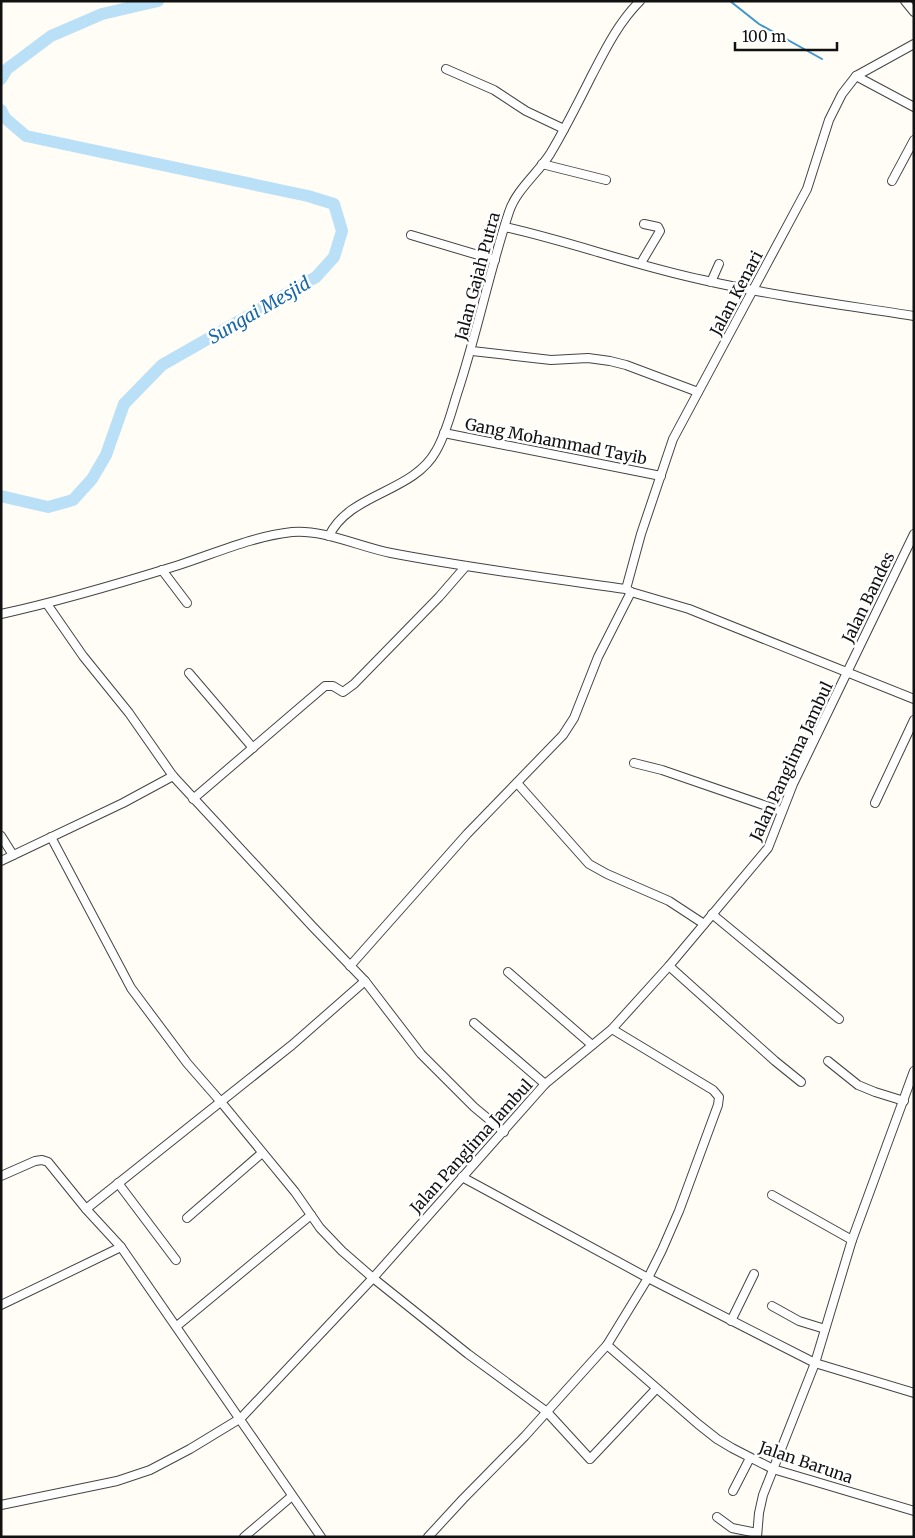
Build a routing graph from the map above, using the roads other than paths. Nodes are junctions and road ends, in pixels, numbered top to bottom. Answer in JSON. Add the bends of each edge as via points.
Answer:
{"nodes":[{"id":1,"x":640,"y":1,"type":"edge"},
{"id":2,"x":905,"y":1,"type":"edge"},
{"id":3,"x":914,"y":12,"type":"edge"},
{"id":4,"x":914,"y":44,"type":"edge"},
{"id":5,"x":446,"y":69,"type":"dead end"},
{"id":6,"x":856,"y":76,"type":"junction"},
{"id":7,"x":914,"y":107,"type":"edge"},
{"id":8,"x":564,"y":129,"type":"junction"},
{"id":9,"x":914,"y":140,"type":"edge"},
{"id":10,"x":542,"y":164,"type":"junction"},
{"id":11,"x":606,"y":180,"type":"dead end"},
{"id":12,"x":892,"y":181,"type":"dead end"},
{"id":13,"x":644,"y":224,"type":"dead end"},
{"id":14,"x":504,"y":227,"type":"junction"},
{"id":15,"x":411,"y":235,"type":"dead end"},
{"id":16,"x":495,"y":260,"type":"junction"},
{"id":17,"x":641,"y":264,"type":"junction"},
{"id":18,"x":719,"y":264,"type":"dead end"},
{"id":19,"x":711,"y":282,"type":"junction"},
{"id":20,"x":752,"y":290,"type":"junction"},
{"id":21,"x":914,"y":316,"type":"edge"},
{"id":22,"x":472,"y":351,"type":"junction"},
{"id":23,"x":698,"y":392,"type":"junction"},
{"id":24,"x":444,"y":434,"type":"junction"},
{"id":25,"x":662,"y":476,"type":"junction"},
{"id":26,"x":914,"y":534,"type":"edge"},
{"id":27,"x":329,"y":536,"type":"junction"},
{"id":28,"x":466,"y":566,"type":"junction"},
{"id":29,"x":162,"y":570,"type":"junction"},
{"id":30,"x":628,"y":590,"type":"junction"},
{"id":31,"x":187,"y":603,"type":"dead end"},
{"id":32,"x":47,"y":604,"type":"junction"},
{"id":33,"x":1,"y":614,"type":"edge"},
{"id":34,"x":847,"y":672,"type":"junction"},
{"id":35,"x":189,"y":673,"type":"dead end"},
{"id":36,"x":914,"y":699,"type":"edge"},
{"id":37,"x":914,"y":720,"type":"edge"},
{"id":38,"x":252,"y":748,"type":"junction"},
{"id":39,"x":634,"y":763,"type":"dead end"},
{"id":40,"x":173,"y":776,"type":"junction"},
{"id":41,"x":517,"y":783,"type":"junction"},
{"id":42,"x":194,"y":799,"type":"junction"},
{"id":43,"x":875,"y":803,"type":"dead end"},
{"id":44,"x":781,"y":811,"type":"junction"},
{"id":45,"x":1,"y":836,"type":"edge"},
{"id":46,"x":50,"y":837,"type":"junction"},
{"id":47,"x":13,"y":855,"type":"junction"},
{"id":48,"x":1,"y":861,"type":"edge"},
{"id":49,"x":712,"y":914,"type":"junction"},
{"id":50,"x":704,"y":924,"type":"junction"},
{"id":51,"x":350,"y":966,"type":"junction"},
{"id":52,"x":669,"y":966,"type":"junction"},
{"id":53,"x":508,"y":972,"type":"dead end"},
{"id":54,"x":365,"y":982,"type":"junction"},
{"id":55,"x":839,"y":1019,"type":"dead end"},
{"id":56,"x":474,"y":1023,"type":"dead end"},
{"id":57,"x":612,"y":1029,"type":"junction"},
{"id":58,"x":592,"y":1045,"type":"junction"},
{"id":59,"x":828,"y":1061,"type":"dead end"},
{"id":60,"x":914,"y":1071,"type":"edge"},
{"id":61,"x":801,"y":1082,"type":"dead end"},
{"id":62,"x":545,"y":1084,"type":"junction"},
{"id":63,"x":904,"y":1101,"type":"junction"},
{"id":64,"x":221,"y":1102,"type":"junction"},
{"id":65,"x":504,"y":1132,"type":"junction"},
{"id":66,"x":262,"y":1153,"type":"junction"},
{"id":67,"x":1,"y":1176,"type":"edge"},
{"id":68,"x":462,"y":1177,"type":"junction"},
{"id":69,"x":118,"y":1183,"type":"junction"},
{"id":70,"x":772,"y":1195,"type":"dead end"},
{"id":71,"x":86,"y":1209,"type":"junction"},
{"id":72,"x":311,"y":1215,"type":"junction"},
{"id":73,"x":187,"y":1218,"type":"dead end"},
{"id":74,"x":852,"y":1240,"type":"junction"},
{"id":75,"x":122,"y":1247,"type":"junction"},
{"id":76,"x":176,"y":1260,"type":"dead end"},
{"id":77,"x":754,"y":1274,"type":"dead end"},
{"id":78,"x":373,"y":1278,"type":"junction"},
{"id":79,"x":648,"y":1278,"type":"junction"},
{"id":80,"x":1,"y":1305,"type":"edge"},
{"id":81,"x":772,"y":1306,"type":"dead end"},
{"id":82,"x":731,"y":1322,"type":"junction"},
{"id":83,"x":177,"y":1326,"type":"junction"},
{"id":84,"x":825,"y":1329,"type":"junction"},
{"id":85,"x":607,"y":1345,"type":"junction"},
{"id":86,"x":815,"y":1363,"type":"junction"},
{"id":87,"x":656,"y":1389,"type":"junction"},
{"id":88,"x":914,"y":1393,"type":"edge"},
{"id":89,"x":546,"y":1412,"type":"junction"},
{"id":90,"x":241,"y":1418,"type":"junction"},
{"id":91,"x":750,"y":1458,"type":"junction"},
{"id":92,"x":773,"y":1469,"type":"junction"},
{"id":93,"x":733,"y":1491,"type":"dead end"},
{"id":94,"x":292,"y":1496,"type":"junction"},
{"id":95,"x":1,"y":1505,"type":"edge"},
{"id":96,"x":914,"y":1511,"type":"edge"},
{"id":97,"x":717,"y":1517,"type":"dead end"},
{"id":98,"x":757,"y":1535,"type":"edge"},
{"id":99,"x":244,"y":1537,"type":"edge"},
{"id":100,"x":321,"y":1537,"type":"edge"},
{"id":101,"x":428,"y":1537,"type":"edge"}],
"edges":[{"from":1,"to":8,"type":"street","name":"Jalan Gajah Putra","via":[[614,34]]},
{"from":2,"to":3,"type":"street"},
{"from":4,"to":6,"type":"street","name":"Jalan Kenari"},
{"from":5,"to":8,"type":"street","via":[[494,90],[526,111]]},
{"from":6,"to":7,"type":"street"},
{"from":6,"to":20,"type":"street","name":"Jalan Kenari","via":[[842,94],[829,120],[807,189]]},
{"from":8,"to":10,"type":"street","name":"Jalan Gajah Putra"},
{"from":9,"to":12,"type":"street"},
{"from":10,"to":11,"type":"street"},
{"from":10,"to":14,"type":"street","name":"Jalan Gajah Putra","via":[[510,209]]},
{"from":13,"to":17,"type":"street","via":[[658,227],[660,231]]},
{"from":14,"to":16,"type":"street","name":"Jalan Gajah Putra"},
{"from":14,"to":17,"type":"street"},
{"from":15,"to":16,"type":"street"},
{"from":16,"to":22,"type":"street","name":"Jalan Gajah Putra"},
{"from":17,"to":19,"type":"street"},
{"from":18,"to":19,"type":"street"},
{"from":19,"to":20,"type":"street"},
{"from":20,"to":21,"type":"street"},
{"from":20,"to":23,"type":"street","name":"Jalan Kenari"},
{"from":22,"to":23,"type":"street","via":[[551,360],[588,358],[615,362]]},
{"from":22,"to":24,"type":"street","name":"Jalan Gajah Putra"},
{"from":23,"to":25,"type":"street","name":"Jalan Kenari","via":[[673,439]]},
{"from":24,"to":25,"type":"street","name":"Gang Mohammad Tayib"},
{"from":24,"to":27,"type":"street","name":"Jalan Gajah Putra","via":[[437,451],[423,469],[347,512]]},
{"from":25,"to":30,"type":"street","name":"Jalan Kenari","via":[[640,534]]},
{"from":26,"to":34,"type":"street","name":"Jalan Bandes"},
{"from":27,"to":28,"type":"street","via":[[390,553]]},
{"from":27,"to":29,"type":"street","via":[[292,532]]},
{"from":28,"to":30,"type":"street"},
{"from":28,"to":38,"type":"street","via":[[345,692],[331,685],[325,686]]},
{"from":29,"to":31,"type":"street"},
{"from":29,"to":32,"type":"street"},
{"from":30,"to":34,"type":"street","via":[[688,609]]},
{"from":30,"to":41,"type":"street","name":"Jalan Kenari","via":[[574,718],[557,742]]},
{"from":32,"to":33,"type":"street"},
{"from":32,"to":40,"type":"street"},
{"from":34,"to":36,"type":"street"},
{"from":34,"to":44,"type":"street","name":"Jalan Panglima Jambul"},
{"from":35,"to":38,"type":"street"},
{"from":37,"to":43,"type":"street"},
{"from":38,"to":42,"type":"street"},
{"from":39,"to":44,"type":"street"},
{"from":40,"to":42,"type":"street"},
{"from":40,"to":46,"type":"street"},
{"from":41,"to":50,"type":"street","via":[[590,864],[669,901]]},
{"from":41,"to":51,"type":"street","name":"Jalan Kenari","via":[[467,834]]},
{"from":42,"to":51,"type":"street"},
{"from":44,"to":49,"type":"street","name":"Jalan Panglima Jambul","via":[[768,848]]},
{"from":45,"to":47,"type":"street"},
{"from":46,"to":47,"type":"street"},
{"from":46,"to":64,"type":"street","via":[[131,988],[187,1063]]},
{"from":47,"to":48,"type":"street"},
{"from":49,"to":50,"type":"street","name":"Jalan Panglima Jambul"},
{"from":49,"to":55,"type":"street"},
{"from":50,"to":52,"type":"street","name":"Jalan Panglima Jambul"},
{"from":51,"to":54,"type":"street"},
{"from":52,"to":57,"type":"street","name":"Jalan Panglima Jambul"},
{"from":52,"to":61,"type":"street"},
{"from":53,"to":58,"type":"street"},
{"from":54,"to":64,"type":"street"},
{"from":54,"to":65,"type":"street","via":[[427,1060]]},
{"from":56,"to":62,"type":"street"},
{"from":57,"to":58,"type":"street","name":"Jalan Panglima Jambul"},
{"from":57,"to":79,"type":"street","via":[[713,1090],[719,1097],[679,1211]]},
{"from":58,"to":62,"type":"street","name":"Jalan Panglima Jambul"},
{"from":59,"to":63,"type":"street","via":[[858,1085]]},
{"from":60,"to":63,"type":"street"},
{"from":62,"to":65,"type":"street","name":"Jalan Panglima Jambul"},
{"from":63,"to":74,"type":"street"},
{"from":64,"to":66,"type":"street"},
{"from":64,"to":69,"type":"street"},
{"from":65,"to":68,"type":"street","name":"Jalan Panglima Jambul"},
{"from":66,"to":72,"type":"street"},
{"from":66,"to":73,"type":"street"},
{"from":67,"to":71,"type":"street","via":[[35,1161],[48,1162]]},
{"from":68,"to":78,"type":"street","name":"Jalan Panglima Jambul"},
{"from":68,"to":79,"type":"street"},
{"from":69,"to":71,"type":"street"},
{"from":69,"to":76,"type":"street"},
{"from":70,"to":74,"type":"street"},
{"from":71,"to":75,"type":"street"},
{"from":72,"to":78,"type":"street","via":[[342,1252]]},
{"from":72,"to":83,"type":"street"},
{"from":74,"to":84,"type":"street"},
{"from":75,"to":80,"type":"street"},
{"from":75,"to":83,"type":"street"},
{"from":77,"to":82,"type":"street"},
{"from":78,"to":89,"type":"street"},
{"from":78,"to":90,"type":"street","name":"Jalan Panglima Jambul"},
{"from":79,"to":82,"type":"street"},
{"from":79,"to":85,"type":"street"},
{"from":81,"to":84,"type":"street","via":[[799,1321]]},
{"from":82,"to":86,"type":"street"},
{"from":83,"to":90,"type":"street"},
{"from":84,"to":86,"type":"street"},
{"from":85,"to":87,"type":"street","name":"Jalan Baruna"},
{"from":85,"to":89,"type":"street"},
{"from":86,"to":88,"type":"street"},
{"from":86,"to":92,"type":"street"},
{"from":87,"to":89,"type":"street","via":[[590,1459]]},
{"from":87,"to":91,"type":"street","name":"Jalan Baruna","via":[[716,1439]]},
{"from":89,"to":101,"type":"street"},
{"from":90,"to":94,"type":"street"},
{"from":90,"to":95,"type":"street","name":"Jalan Panglima Jambul","via":[[150,1470]]},
{"from":91,"to":92,"type":"street","name":"Jalan Baruna"},
{"from":91,"to":93,"type":"street"},
{"from":92,"to":96,"type":"street","name":"Jalan Baruna"},
{"from":92,"to":98,"type":"street","via":[[759,1513]]},
{"from":94,"to":99,"type":"street"},
{"from":94,"to":100,"type":"street"},
{"from":97,"to":98,"type":"street","via":[[732,1528]]}]}
